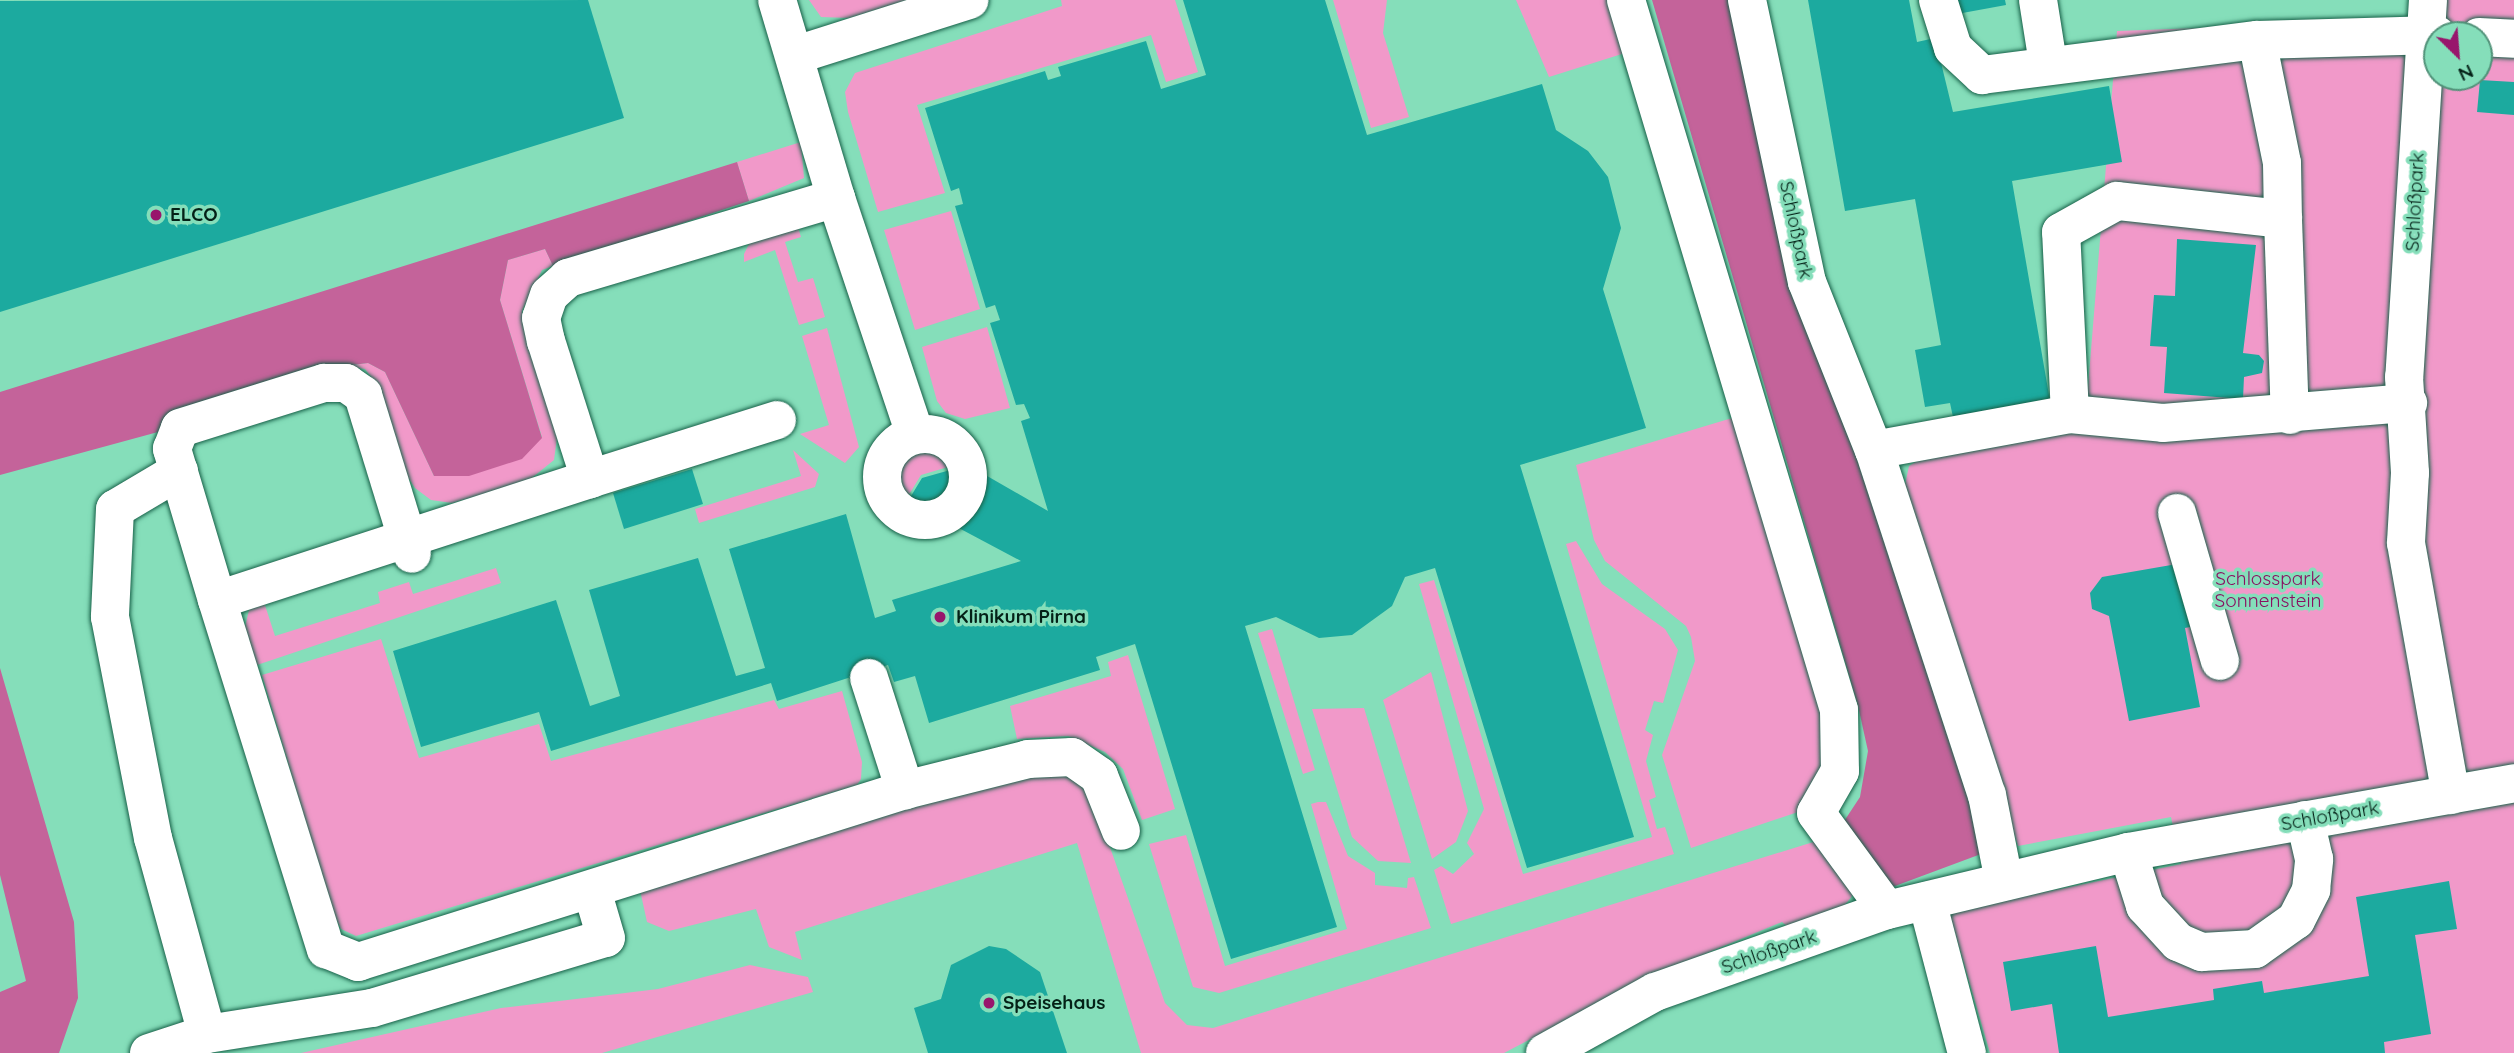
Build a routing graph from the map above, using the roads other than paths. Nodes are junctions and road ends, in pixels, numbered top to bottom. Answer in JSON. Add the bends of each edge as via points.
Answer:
{"nodes":[{"id":1,"x":778,"y":0,"type":"edge"},
{"id":2,"x":969,"y":0,"type":"edge"},
{"id":3,"x":1626,"y":0,"type":"edge"},
{"id":4,"x":1747,"y":0,"type":"edge"},
{"id":5,"x":1938,"y":0,"type":"edge"},
{"id":6,"x":2038,"y":0,"type":"edge"},
{"id":7,"x":2423,"y":24,"type":"edge"},
{"id":8,"x":2493,"y":38,"type":"edge"},
{"id":9,"x":2514,"y":39,"type":"edge"},
{"id":10,"x":2257,"y":40,"type":"junction"},
{"id":11,"x":796,"y":55,"type":"junction"},
{"id":12,"x":2048,"y":63,"type":"junction"},
{"id":13,"x":2425,"y":91,"type":"edge"},
{"id":14,"x":836,"y":198,"type":"junction"},
{"id":15,"x":2283,"y":219,"type":"junction"},
{"id":16,"x":2408,"y":403,"type":"junction"},
{"id":17,"x":2070,"y":414,"type":"junction"},
{"id":18,"x":2290,"y":415,"type":"junction"},
{"id":19,"x":777,"y":419,"type":"dead end"},
{"id":20,"x":915,"y":434,"type":"dead end"},
{"id":21,"x":1874,"y":450,"type":"junction"},
{"id":22,"x":179,"y":471,"type":"junction"},
{"id":23,"x":590,"y":479,"type":"junction"},
{"id":24,"x":2177,"y":513,"type":"dead end"},
{"id":25,"x":410,"y":547,"type":"junction"},
{"id":26,"x":217,"y":600,"type":"junction"},
{"id":27,"x":2220,"y":661,"type":"dead end"},
{"id":28,"x":869,"y":678,"type":"dead end"},
{"id":29,"x":2514,"y":783,"type":"edge"},
{"id":30,"x":905,"y":790,"type":"junction"},
{"id":31,"x":2451,"y":795,"type":"junction"},
{"id":32,"x":2305,"y":820,"type":"junction"},
{"id":33,"x":1121,"y":831,"type":"dead end"},
{"id":34,"x":2128,"y":852,"type":"junction"},
{"id":35,"x":2004,"y":881,"type":"junction"},
{"id":36,"x":592,"y":890,"type":"junction"},
{"id":37,"x":1927,"y":901,"type":"junction"},
{"id":38,"x":1887,"y":910,"type":"junction"},
{"id":39,"x":207,"y":1034,"type":"junction"},
{"id":40,"x":149,"y":1053,"type":"edge"},
{"id":41,"x":1545,"y":1053,"type":"edge"},
{"id":42,"x":1967,"y":1053,"type":"edge"}],
"edges":[{"from":1,"to":11,"type":"street"},
{"from":2,"to":11,"type":"street"},
{"from":3,"to":38,"type":"street","via":[[1839,710],[1840,771],[1815,813]]},
{"from":4,"to":21,"type":"street","name":"Schloßpark","via":[[1807,282]]},
{"from":5,"to":12,"type":"street","via":[[1953,48],[1982,75]]},
{"from":6,"to":12,"type":"street"},
{"from":7,"to":10,"type":"street"},
{"from":8,"to":9,"type":"street"},
{"from":10,"to":12,"type":"street"},
{"from":10,"to":15,"type":"street","via":[[2282,163]]},
{"from":11,"to":14,"type":"street"},
{"from":13,"to":16,"type":"street","name":"Schloßpark","via":[[2404,377]]},
{"from":14,"to":20,"type":"street"},
{"from":14,"to":23,"type":"street","via":[[568,278],[549,295],[541,318],[546,341]]},
{"from":15,"to":17,"type":"street","via":[[2117,201],[2061,232]]},
{"from":15,"to":18,"type":"street"},
{"from":16,"to":18,"type":"street"},
{"from":16,"to":31,"type":"street","name":"Schloßpark","via":[[2406,543]]},
{"from":17,"to":18,"type":"street","via":[[2163,423]]},
{"from":17,"to":21,"type":"street"},
{"from":19,"to":23,"type":"street"},
{"from":21,"to":35,"type":"street","name":"Schloßpark","via":[[1987,795]]},
{"from":22,"to":25,"type":"street","via":[[172,449],[180,428],[324,383],[346,383],[363,395]]},
{"from":22,"to":26,"type":"street"},
{"from":22,"to":39,"type":"street","via":[[115,509],[110,617],[153,838]]},
{"from":23,"to":25,"type":"street"},
{"from":24,"to":27,"type":"street"},
{"from":25,"to":26,"type":"street"},
{"from":26,"to":36,"type":"street","via":[[326,949],[358,962]]},
{"from":28,"to":30,"type":"street"},
{"from":29,"to":31,"type":"street","name":"Schloßpark"},
{"from":30,"to":33,"type":"street","via":[[1028,760],[1072,757],[1099,776]]},
{"from":30,"to":36,"type":"street"},
{"from":31,"to":32,"type":"street","name":"Schloßpark"},
{"from":32,"to":34,"type":"street","name":"Schloßpark"},
{"from":32,"to":34,"type":"street","via":[[2314,859],[2311,890],[2296,920],[2255,949],[2202,952],[2178,942],[2145,905]]},
{"from":34,"to":35,"type":"street","name":"Schloßpark"},
{"from":35,"to":37,"type":"street","name":"Schloßpark"},
{"from":36,"to":39,"type":"street","via":[[606,938],[372,1008]]},
{"from":37,"to":38,"type":"street","name":"Schloßpark"},
{"from":37,"to":42,"type":"street"},
{"from":38,"to":41,"type":"street","name":"Schloßpark","via":[[1655,992]]},
{"from":39,"to":40,"type":"street"}]}
